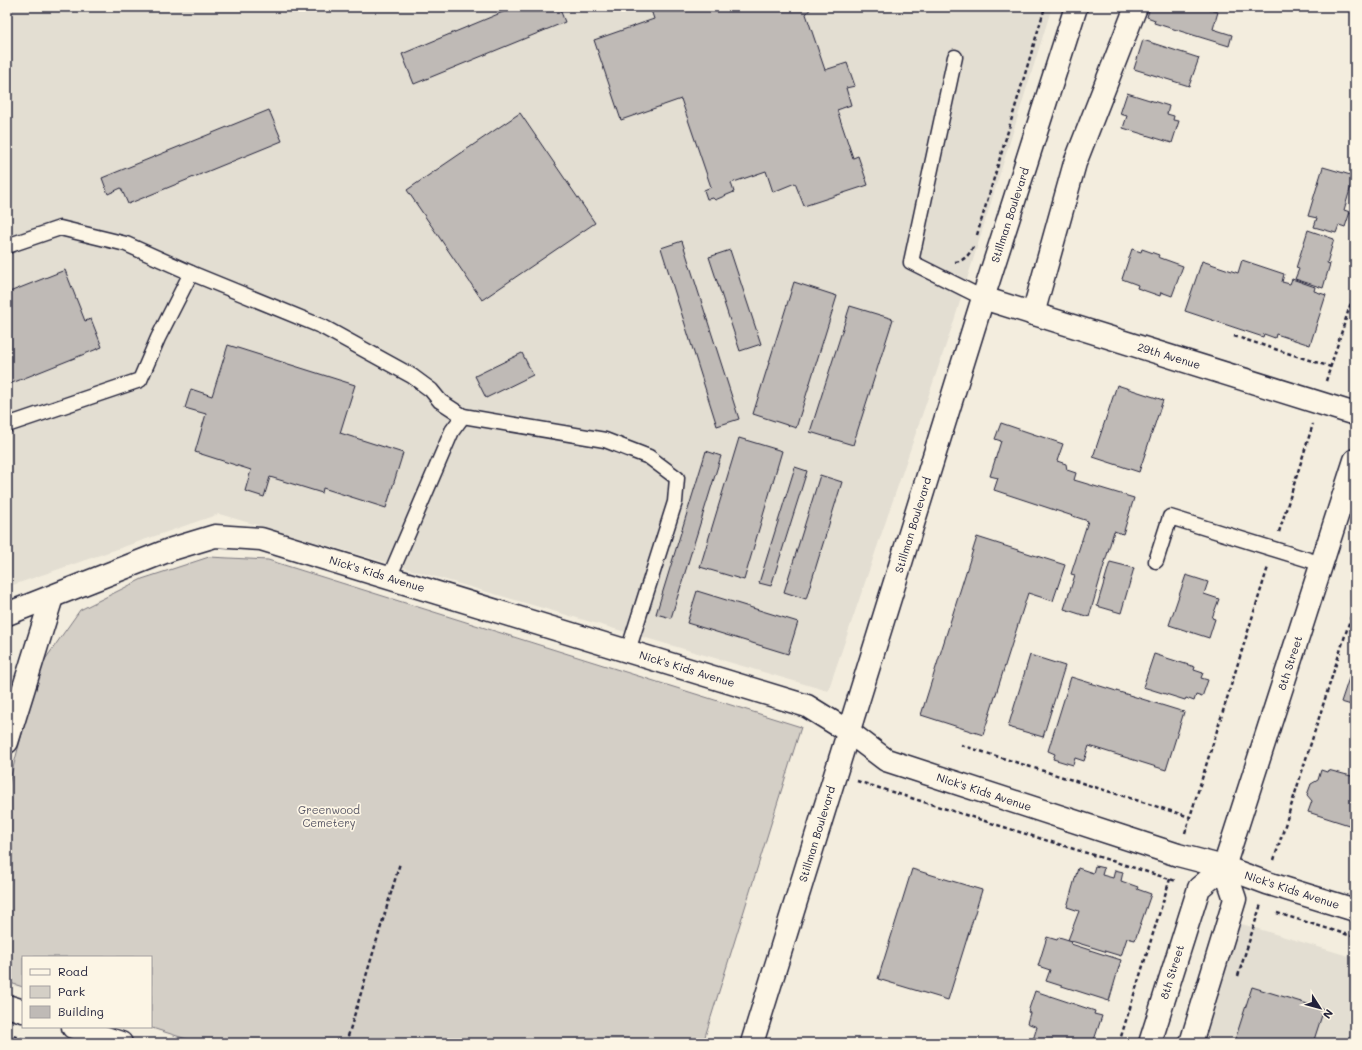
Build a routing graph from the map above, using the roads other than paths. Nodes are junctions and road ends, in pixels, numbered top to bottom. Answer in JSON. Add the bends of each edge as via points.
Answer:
{"nodes":[{"id":1,"x":1076,"y":7,"type":"edge"},
{"id":2,"x":1136,"y":7,"type":"edge"},
{"id":3,"x":955,"y":58,"type":"dead end"},
{"id":4,"x":7,"y":246,"type":"edge"},
{"id":5,"x":192,"y":273,"type":"junction"},
{"id":6,"x":983,"y":298,"type":"junction"},
{"id":7,"x":1033,"y":314,"type":"junction"},
{"id":8,"x":1355,"y":414,"type":"edge"},
{"id":9,"x":463,"y":416,"type":"junction"},
{"id":10,"x":7,"y":425,"type":"edge"},
{"id":11,"x":1355,"y":460,"type":"edge"},
{"id":12,"x":1156,"y":561,"type":"dead end"},
{"id":13,"x":1322,"y":564,"type":"junction"},
{"id":14,"x":390,"y":578,"type":"junction"},
{"id":15,"x":52,"y":596,"type":"junction"},
{"id":16,"x":7,"y":614,"type":"edge"},
{"id":17,"x":628,"y":650,"type":"junction"},
{"id":18,"x":848,"y":732,"type":"junction"},
{"id":19,"x":7,"y":742,"type":"edge"},
{"id":20,"x":1224,"y":866,"type":"junction"},
{"id":21,"x":1355,"y":910,"type":"edge"},
{"id":22,"x":7,"y":1006,"type":"edge"},
{"id":23,"x":22,"y":1011,"type":"edge"},
{"id":24,"x":75,"y":1028,"type":"edge"},
{"id":25,"x":122,"y":1043,"type":"edge"},
{"id":26,"x":752,"y":1043,"type":"edge"},
{"id":27,"x":1150,"y":1043,"type":"edge"},
{"id":28,"x":1191,"y":1043,"type":"edge"}],
"edges":[{"from":1,"to":6,"type":"street","name":"Stillman Boulevard"},
{"from":2,"to":7,"type":"street","via":[[1075,163]]},
{"from":3,"to":6,"type":"lane","via":[[911,262]]},
{"from":4,"to":5,"type":"lane","via":[[60,228],[126,244]]},
{"from":5,"to":9,"type":"lane","via":[[323,327],[412,376],[431,390],[440,401]]},
{"from":5,"to":10,"type":"lane","via":[[158,338],[140,380]]},
{"from":6,"to":7,"type":"street","name":"29th Avenue"},
{"from":6,"to":18,"type":"street","name":"Stillman Boulevard"},
{"from":7,"to":8,"type":"street","name":"29th Avenue"},
{"from":9,"to":14,"type":"lane","via":[[452,431]]},
{"from":9,"to":17,"type":"lane","via":[[605,440],[649,456],[678,478],[675,502]]},
{"from":11,"to":13,"type":"street","name":"8th Street"},
{"from":12,"to":13,"type":"lane","via":[[1170,517]]},
{"from":13,"to":20,"type":"street","name":"8th Street"},
{"from":14,"to":15,"type":"street","name":"Nick's Kids Avenue","via":[[261,539],[215,536],[172,549]]},
{"from":14,"to":17,"type":"street","name":"Nick's Kids Avenue"},
{"from":15,"to":16,"type":"street","name":"Nick's Kids Avenue"},
{"from":15,"to":19,"type":"street"},
{"from":17,"to":18,"type":"street","name":"Nick's Kids Avenue","via":[[807,706]]},
{"from":18,"to":20,"type":"street","name":"Nick's Kids Avenue","via":[[886,760],[1178,855]]},
{"from":18,"to":26,"type":"street","name":"Stillman Boulevard"},
{"from":20,"to":21,"type":"street","name":"Nick's Kids Avenue","via":[[1267,883]]},
{"from":20,"to":27,"type":"street","name":"8th Street","via":[[1199,888]]},
{"from":20,"to":28,"type":"street","via":[[1235,899]]},
{"from":22,"to":23,"type":"street"},
{"from":24,"to":25,"type":"street"}]}
